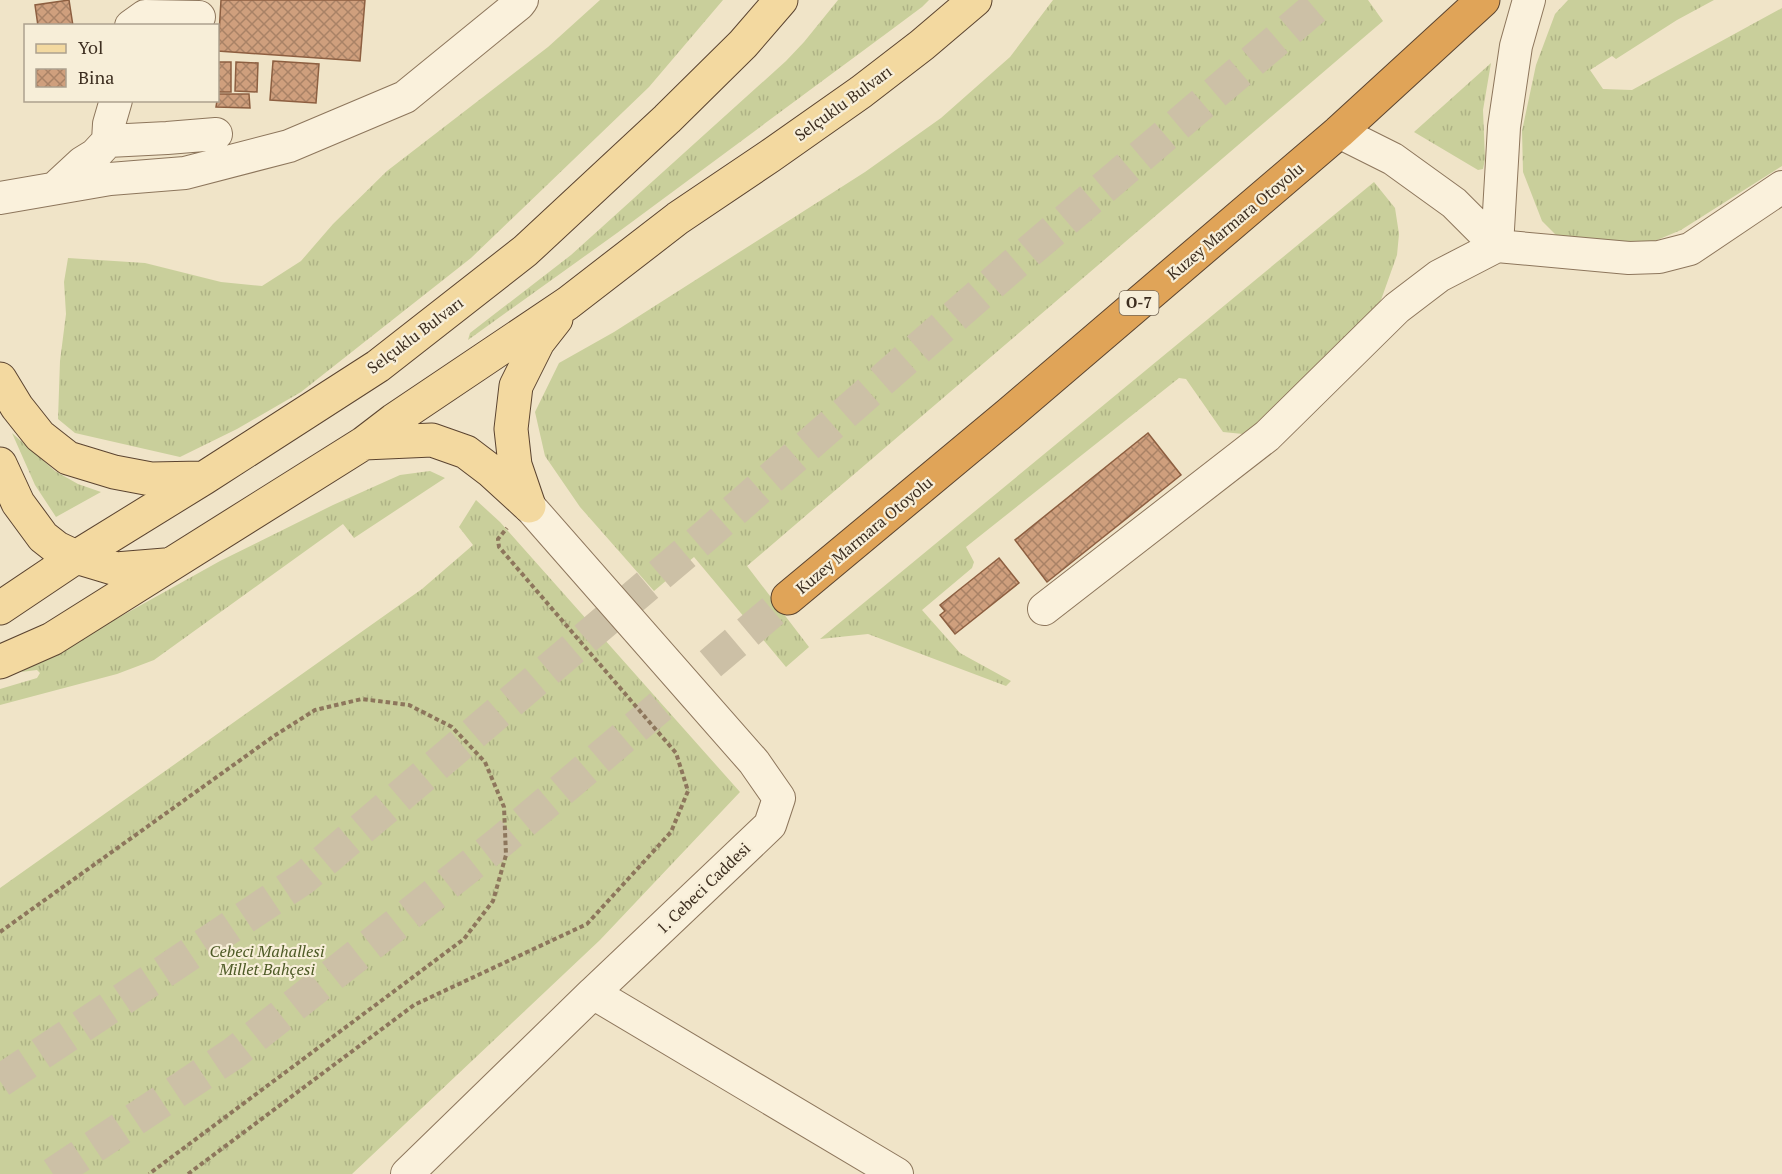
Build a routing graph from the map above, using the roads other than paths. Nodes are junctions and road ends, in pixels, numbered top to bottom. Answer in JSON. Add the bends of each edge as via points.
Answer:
{"nodes":[{"id":1,"x":522,"y":0,"type":"edge"},
{"id":2,"x":781,"y":0,"type":"edge"},
{"id":3,"x":945,"y":0,"type":"edge"},
{"id":4,"x":975,"y":0,"type":"edge"},
{"id":5,"x":1483,"y":0,"type":"edge"},
{"id":6,"x":1528,"y":0,"type":"edge"},
{"id":7,"x":199,"y":17,"type":"dead end"},
{"id":8,"x":134,"y":24,"type":"edge"},
{"id":9,"x":922,"y":45,"type":"junction"},
{"id":10,"x":115,"y":102,"type":"edge"},
{"id":11,"x":1339,"y":132,"type":"junction"},
{"id":12,"x":216,"y":134,"type":"dead end"},
{"id":13,"x":108,"y":141,"type":"junction"},
{"id":14,"x":1782,"y":187,"type":"edge"},
{"id":15,"x":56,"y":188,"type":"junction"},
{"id":16,"x":1,"y":192,"type":"edge"},
{"id":17,"x":1497,"y":246,"type":"junction"},
{"id":18,"x":568,"y":303,"type":"junction"},
{"id":19,"x":0,"y":379,"type":"edge"},
{"id":20,"x":364,"y":443,"type":"junction"},
{"id":21,"x":0,"y":464,"type":"edge"},
{"id":22,"x":204,"y":478,"type":"junction"},
{"id":23,"x":529,"y":506,"type":"junction"},
{"id":24,"x":76,"y":557,"type":"junction"},
{"id":25,"x":170,"y":564,"type":"junction"},
{"id":26,"x":788,"y":598,"type":"tunnel mouth"},
{"id":27,"x":0,"y":608,"type":"edge"},
{"id":28,"x":1044,"y":609,"type":"dead end"},
{"id":29,"x":0,"y":662,"type":"edge"},
{"id":30,"x":593,"y":993,"type":"junction"},
{"id":31,"x":407,"y":1174,"type":"edge"},
{"id":32,"x":897,"y":1174,"type":"edge"}],
"edges":[{"from":1,"to":15,"type":"street","via":[[405,97],[289,146],[185,173]]},
{"from":2,"to":22,"type":"main road","name":"Selçuklu Bulvarı","via":[[667,119],[525,251],[378,366]]},
{"from":3,"to":9,"type":"main road"},
{"from":4,"to":9,"type":"main road","name":"Selçuklu Bulvarı"},
{"from":5,"to":11,"type":"highway","name":"Kuzey Marmara Otoyolu","number":"O-7"},
{"from":6,"to":17,"type":"street","via":[[1516,46],[1504,126]]},
{"from":7,"to":8,"type":"street","via":[[145,16]]},
{"from":9,"to":18,"type":"main road","name":"Selçuklu Bulvarı","via":[[861,92],[678,218]]},
{"from":10,"to":13,"type":"street"},
{"from":11,"to":17,"type":"street","via":[[1393,159],[1454,203]]},
{"from":11,"to":26,"type":"highway","name":"Kuzey Marmara Otoyolu","number":"O-7"},
{"from":12,"to":13,"type":"street"},
{"from":13,"to":15,"type":"street"},
{"from":14,"to":17,"type":"street","via":[[1690,249],[1659,257],[1629,258]]},
{"from":15,"to":16,"type":"street"},
{"from":17,"to":28,"type":"street","via":[[1439,276],[1397,308],[1267,436]]},
{"from":18,"to":20,"type":"main road","name":"Selçuklu Bulvarı"},
{"from":18,"to":23,"type":"main road","via":[[538,342],[516,386],[511,429],[515,465]]},
{"from":19,"to":22,"type":"main road","via":[[40,436],[68,459],[151,479]]},
{"from":20,"to":23,"type":"main road","via":[[432,440],[466,452]]},
{"from":20,"to":25,"type":"main road","name":"Selçuklu Bulvarı"},
{"from":21,"to":24,"type":"main road","via":[[18,503],[43,537]]},
{"from":22,"to":24,"type":"main road","name":"Selçuklu Bulvarı"},
{"from":23,"to":30,"type":"street","name":"1. Cebeci Caddesi","via":[[754,762],[779,798],[770,825]]},
{"from":24,"to":25,"type":"main road","via":[[116,569]]},
{"from":24,"to":27,"type":"main road","name":"Selçuklu Bulvarı"},
{"from":25,"to":29,"type":"main road","name":"Selçuklu Bulvarı","via":[[52,639]]},
{"from":30,"to":31,"type":"street"},
{"from":30,"to":32,"type":"street"}]}
